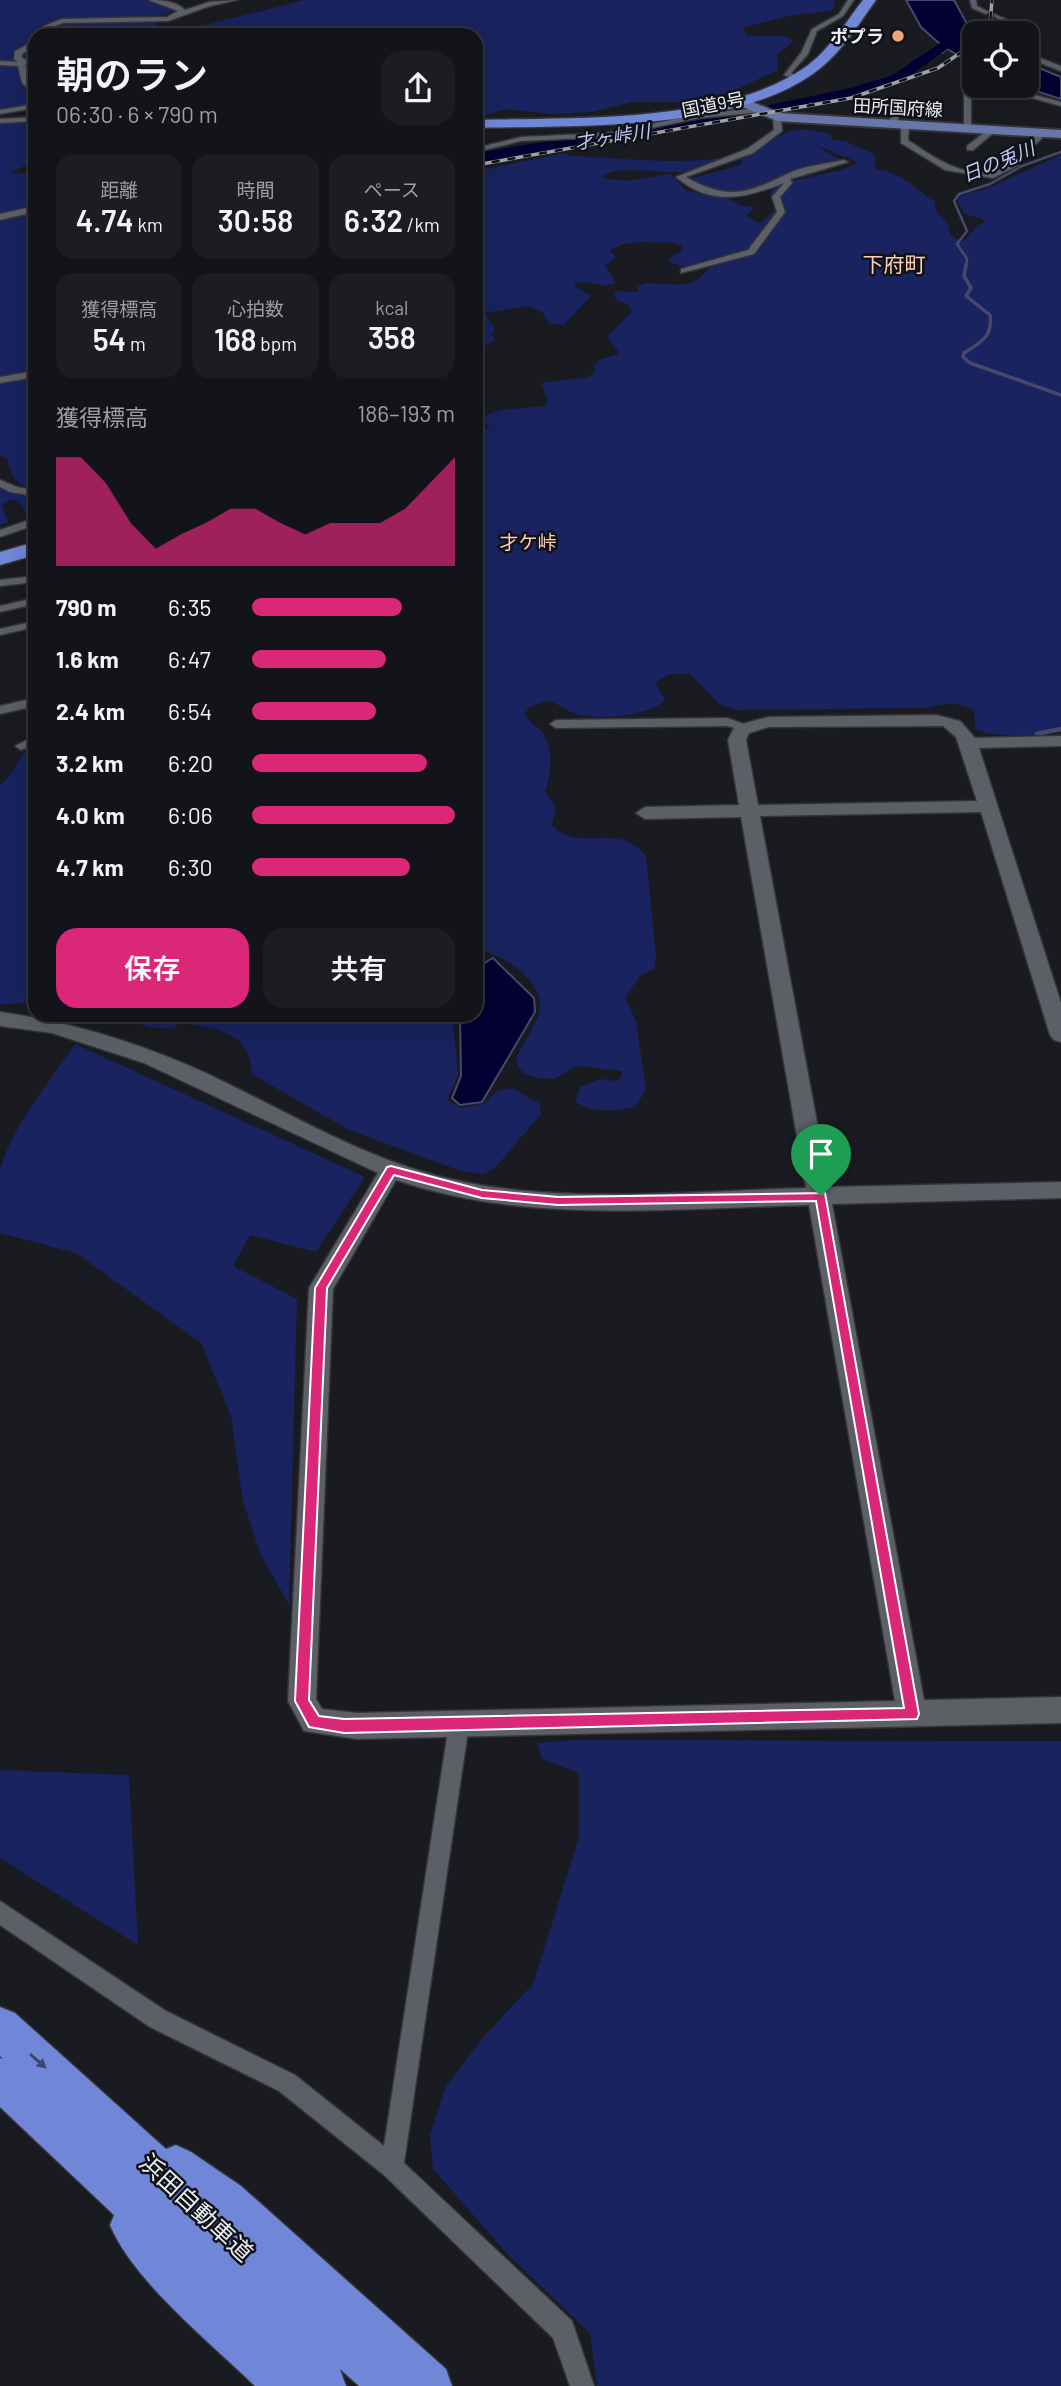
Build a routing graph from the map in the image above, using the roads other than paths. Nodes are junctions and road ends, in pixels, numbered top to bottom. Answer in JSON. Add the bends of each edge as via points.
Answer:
{"nodes":[{"id":1,"x":152,"y":0,"type":"edge"},
{"id":2,"x":234,"y":0,"type":"edge"},
{"id":3,"x":851,"y":0,"type":"edge"},
{"id":4,"x":870,"y":0,"type":"edge"},
{"id":5,"x":973,"y":0,"type":"edge"},
{"id":6,"x":986,"y":12,"type":"dead end"},
{"id":7,"x":177,"y":15,"type":"junction"},
{"id":8,"x":996,"y":15,"type":"dead end"},
{"id":9,"x":1007,"y":21,"type":"edge"},
{"id":10,"x":45,"y":28,"type":"edge"},
{"id":11,"x":28,"y":47,"type":"edge"},
{"id":12,"x":1039,"y":59,"type":"edge"},
{"id":13,"x":28,"y":62,"type":"edge"},
{"id":14,"x":0,"y":63,"type":"edge"},
{"id":15,"x":22,"y":63,"type":"junction"},
{"id":16,"x":1061,"y":69,"type":"edge"},
{"id":17,"x":797,"y":79,"type":"junction"},
{"id":18,"x":28,"y":85,"type":"edge"},
{"id":19,"x":737,"y":100,"type":"junction"},
{"id":20,"x":1061,"y":104,"type":"edge"},
{"id":21,"x":895,"y":105,"type":"dead end"},
{"id":22,"x":28,"y":107,"type":"edge"},
{"id":23,"x":758,"y":110,"type":"junction"},
{"id":24,"x":698,"y":111,"type":"junction"},
{"id":25,"x":0,"y":112,"type":"edge"},
{"id":26,"x":777,"y":117,"type":"junction"},
{"id":27,"x":28,"y":119,"type":"edge"},
{"id":28,"x":0,"y":121,"type":"edge"},
{"id":29,"x":483,"y":124,"type":"edge"},
{"id":30,"x":899,"y":125,"type":"junction"},
{"id":31,"x":967,"y":129,"type":"junction"},
{"id":32,"x":993,"y":130,"type":"junction"},
{"id":33,"x":1043,"y":133,"type":"junction"},
{"id":34,"x":1061,"y":134,"type":"edge"},
{"id":35,"x":483,"y":148,"type":"edge"},
{"id":36,"x":970,"y":148,"type":"dead end"},
{"id":37,"x":1023,"y":152,"type":"dead end"},
{"id":38,"x":844,"y":162,"type":"dead end"},
{"id":39,"x":1011,"y":163,"type":"dead end"},
{"id":40,"x":785,"y":177,"type":"junction"},
{"id":41,"x":28,"y":211,"type":"edge"},
{"id":42,"x":0,"y":217,"type":"edge"},
{"id":43,"x":684,"y":271,"type":"dead end"},
{"id":44,"x":28,"y":375,"type":"edge"},
{"id":45,"x":0,"y":380,"type":"edge"},
{"id":46,"x":0,"y":483,"type":"edge"},
{"id":47,"x":28,"y":492,"type":"edge"},
{"id":48,"x":28,"y":524,"type":"edge"},
{"id":49,"x":0,"y":534,"type":"edge"},
{"id":50,"x":28,"y":547,"type":"edge"},
{"id":51,"x":28,"y":549,"type":"edge"},
{"id":52,"x":0,"y":552,"type":"edge"},
{"id":53,"x":0,"y":559,"type":"edge"},
{"id":54,"x":28,"y":580,"type":"edge"},
{"id":55,"x":0,"y":583,"type":"edge"},
{"id":56,"x":28,"y":603,"type":"edge"},
{"id":57,"x":0,"y":609,"type":"edge"},
{"id":58,"x":28,"y":626,"type":"edge"},
{"id":59,"x":0,"y":632,"type":"edge"},
{"id":60,"x":28,"y":704,"type":"edge"},
{"id":61,"x":0,"y":710,"type":"edge"},
{"id":62,"x":556,"y":724,"type":"dead end"},
{"id":63,"x":746,"y":727,"type":"junction"},
{"id":64,"x":1061,"y":741,"type":"edge"},
{"id":65,"x":28,"y":743,"type":"edge"},
{"id":66,"x":968,"y":743,"type":"junction"},
{"id":67,"x":21,"y":746,"type":"dead end"},
{"id":68,"x":987,"y":806,"type":"junction"},
{"id":69,"x":751,"y":810,"type":"junction"},
{"id":70,"x":645,"y":813,"type":"dead end"},
{"id":71,"x":0,"y":1019,"type":"edge"},
{"id":72,"x":1061,"y":1035,"type":"edge"},
{"id":73,"x":391,"y":1170,"type":"junction"},
{"id":74,"x":1061,"y":1190,"type":"edge"},
{"id":75,"x":821,"y":1196,"type":"junction"},
{"id":76,"x":1061,"y":1710,"type":"edge"},
{"id":77,"x":912,"y":1714,"type":"junction"},
{"id":78,"x":459,"y":1724,"type":"junction"},
{"id":79,"x":0,"y":1912,"type":"edge"},
{"id":80,"x":0,"y":2028,"type":"edge"},
{"id":81,"x":0,"y":2079,"type":"edge"},
{"id":82,"x":65,"y":2110,"type":"junction"},
{"id":83,"x":392,"y":2167,"type":"junction"},
{"id":84,"x":289,"y":2386,"type":"edge"},
{"id":85,"x":323,"y":2386,"type":"edge"},
{"id":86,"x":393,"y":2386,"type":"edge"},
{"id":87,"x":429,"y":2386,"type":"edge"},
{"id":88,"x":582,"y":2386,"type":"edge"}],
"edges":[{"from":1,"to":7,"type":"street","via":[[180,8]]},
{"from":2,"to":7,"type":"street"},
{"from":3,"to":17,"type":"street","via":[[841,15],[811,34],[804,54],[787,73]]},
{"from":4,"to":17,"type":"highway","name":"国道9号","via":[[817,64]]},
{"from":5,"to":6,"type":"street","via":[[974,7]]},
{"from":7,"to":10,"type":"street","via":[[154,20],[62,21]]},
{"from":8,"to":9,"type":"street"},
{"from":11,"to":15,"type":"street","via":[[18,53]]},
{"from":12,"to":16,"type":"street"},
{"from":13,"to":15,"type":"street"},
{"from":14,"to":15,"type":"street"},
{"from":15,"to":18,"type":"street"},
{"from":17,"to":19,"type":"highway","name":"国道9号"},
{"from":19,"to":23,"type":"main road","name":"田所国府線"},
{"from":19,"to":24,"type":"highway","name":"国道9号"},
{"from":20,"to":31,"type":"street","via":[[1010,90],[967,93]]},
{"from":21,"to":30,"type":"street"},
{"from":22,"to":25,"type":"street"},
{"from":23,"to":24,"type":"main road"},
{"from":23,"to":26,"type":"main road","name":"田所国府線"},
{"from":24,"to":29,"type":"highway","name":"国道9号"},
{"from":24,"to":35,"type":"street","via":[[607,135],[520,139]]},
{"from":26,"to":30,"type":"main road","name":"田所国府線"},
{"from":26,"to":40,"type":"street","via":[[778,131],[765,142],[680,177],[706,192],[734,196],[766,188]]},
{"from":27,"to":28,"type":"street"},
{"from":30,"to":31,"type":"main road","name":"田所国府線"},
{"from":30,"to":39,"type":"street","via":[[904,141],[943,167],[996,176],[1015,165]]},
{"from":31,"to":32,"type":"main road","name":"田所国府線"},
{"from":32,"to":33,"type":"main road","name":"田所国府線"},
{"from":32,"to":36,"type":"street"},
{"from":33,"to":34,"type":"main road","name":"田所国府線"},
{"from":33,"to":37,"type":"street"},
{"from":38,"to":40,"type":"street"},
{"from":40,"to":43,"type":"street","via":[[788,183],[776,197],[781,212],[751,252]]},
{"from":41,"to":42,"type":"street"},
{"from":44,"to":45,"type":"street"},
{"from":46,"to":47,"type":"street"},
{"from":48,"to":49,"type":"street"},
{"from":50,"to":52,"type":"highway"},
{"from":51,"to":53,"type":"highway"},
{"from":54,"to":55,"type":"street"},
{"from":56,"to":57,"type":"street"},
{"from":58,"to":59,"type":"street"},
{"from":60,"to":61,"type":"street"},
{"from":62,"to":63,"type":"street","via":[[727,722]]},
{"from":63,"to":66,"type":"street","via":[[768,722],[938,720],[960,728]]},
{"from":63,"to":69,"type":"street","via":[[737,740]]},
{"from":64,"to":66,"type":"street"},
{"from":65,"to":67,"type":"street"},
{"from":66,"to":68,"type":"street"},
{"from":68,"to":69,"type":"street"},
{"from":68,"to":72,"type":"street"},
{"from":69,"to":70,"type":"street"},
{"from":69,"to":75,"type":"street"},
{"from":71,"to":73,"type":"street","via":[[65,1028],[113,1042]]},
{"from":73,"to":75,"type":"street","via":[[482,1194],[558,1201]]},
{"from":73,"to":78,"type":"street","via":[[321,1288],[302,1701],[308,1716],[323,1725]]},
{"from":74,"to":75,"type":"street"},
{"from":75,"to":77,"type":"street"},
{"from":76,"to":77,"type":"street"},
{"from":77,"to":78,"type":"street"},
{"from":78,"to":83,"type":"street"},
{"from":79,"to":83,"type":"street","via":[[158,2019],[287,2082]]},
{"from":80,"to":82,"type":"highway","name":"浜田自動車道","one_way":true},
{"from":81,"to":82,"type":"highway","name":"浜田自動車道"},
{"from":82,"to":84,"type":"highway","via":[[171,2273]]},
{"from":82,"to":85,"type":"highway","name":"浜田自動車道"},
{"from":82,"to":86,"type":"highway","name":"浜田自動車道"},
{"from":82,"to":87,"type":"highway","via":[[225,2202]]},
{"from":83,"to":88,"type":"street","via":[[563,2330]]}]}
